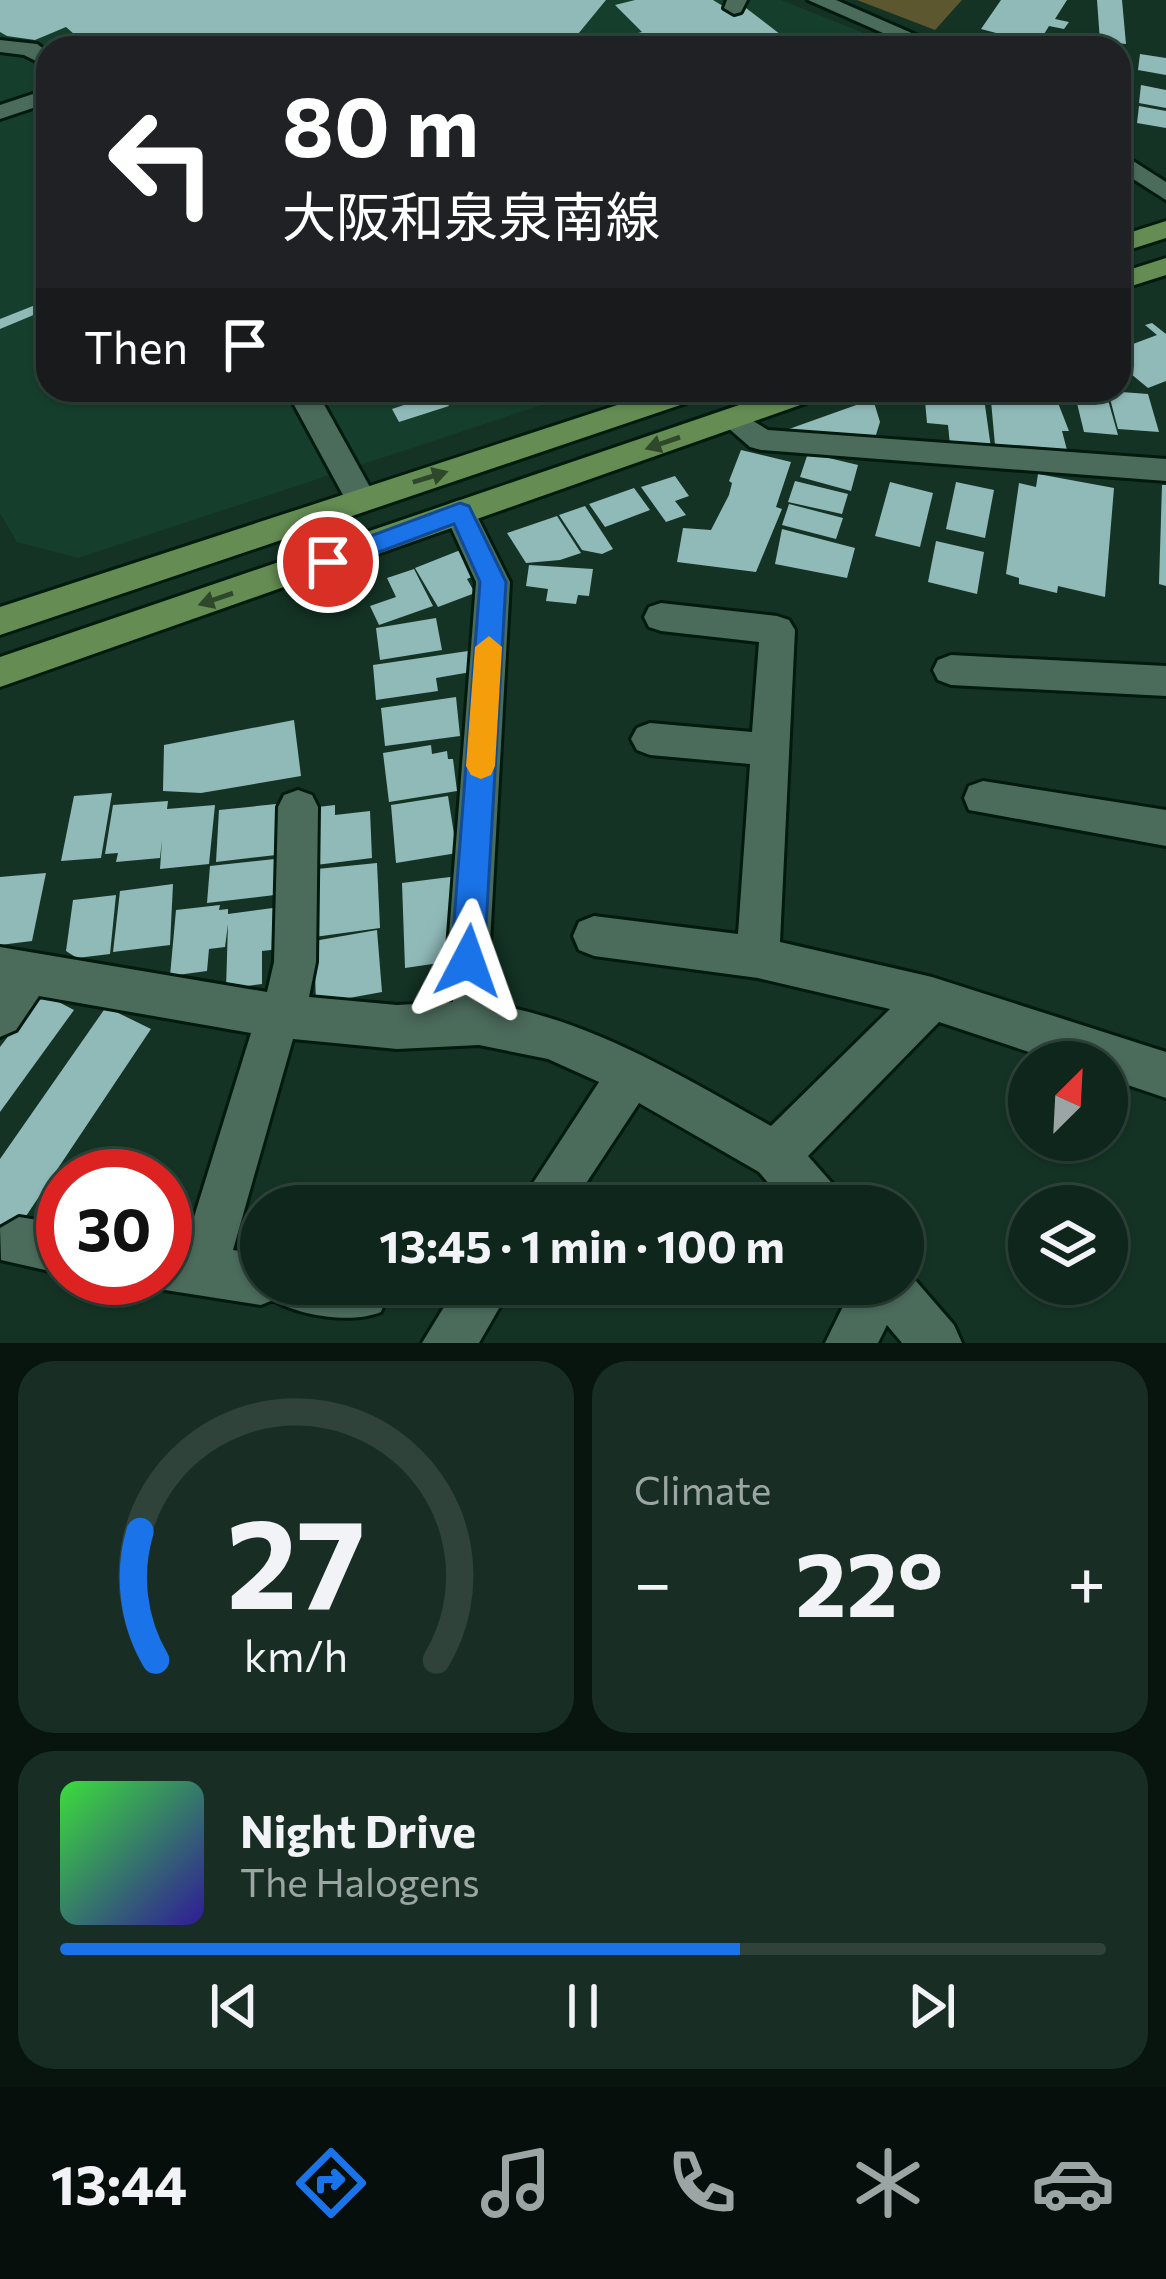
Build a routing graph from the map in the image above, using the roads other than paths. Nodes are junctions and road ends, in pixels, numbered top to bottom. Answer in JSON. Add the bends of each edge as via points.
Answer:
{"nodes":[{"id":1,"x":818,"y":0,"type":"edge"},
{"id":2,"x":900,"y":36,"type":"edge"},
{"id":3,"x":0,"y":46,"type":"edge"},
{"id":4,"x":36,"y":53,"type":"edge"},
{"id":5,"x":36,"y":99,"type":"edge"},
{"id":6,"x":0,"y":112,"type":"edge"},
{"id":7,"x":1131,"y":168,"type":"edge"},
{"id":8,"x":1166,"y":193,"type":"edge"},
{"id":9,"x":1166,"y":229,"type":"edge"},
{"id":10,"x":1131,"y":240,"type":"edge"},
{"id":11,"x":1166,"y":266,"type":"edge"},
{"id":12,"x":1131,"y":278,"type":"edge"},
{"id":13,"x":308,"y":402,"type":"edge"},
{"id":14,"x":657,"y":402,"type":"edge"},
{"id":15,"x":780,"y":402,"type":"edge"},
{"id":16,"x":733,"y":419,"type":"junction"},
{"id":17,"x":1166,"y":470,"type":"edge"},
{"id":18,"x":360,"y":498,"type":"junction"},
{"id":19,"x":460,"y":512,"type":"junction"},
{"id":20,"x":661,"y":617,"type":"dead end"},
{"id":21,"x":0,"y":621,"type":"edge"},
{"id":22,"x":951,"y":670,"type":"dead end"},
{"id":23,"x":0,"y":672,"type":"edge"},
{"id":24,"x":1166,"y":681,"type":"edge"},
{"id":25,"x":650,"y":739,"type":"dead end"},
{"id":26,"x":768,"y":749,"type":"junction"},
{"id":27,"x":983,"y":798,"type":"dead end"},
{"id":28,"x":298,"y":807,"type":"dead end"},
{"id":29,"x":1166,"y":828,"type":"edge"},
{"id":30,"x":594,"y":936,"type":"dead end"},
{"id":31,"x":758,"y":957,"type":"junction"},
{"id":32,"x":14,"y":972,"type":"edge"},
{"id":33,"x":932,"y":998,"type":"junction"},
{"id":34,"x":0,"y":1015,"type":"edge"},
{"id":35,"x":280,"y":1016,"type":"junction"},
{"id":36,"x":479,"y":1023,"type":"junction"},
{"id":37,"x":632,"y":1073,"type":"junction"},
{"id":38,"x":1166,"y":1075,"type":"edge"},
{"id":39,"x":776,"y":1155,"type":"junction"},
{"id":40,"x":556,"y":1185,"type":"edge"},
{"id":41,"x":802,"y":1185,"type":"edge"},
{"id":42,"x":192,"y":1245,"type":"edge"},
{"id":43,"x":192,"y":1269,"type":"edge"},
{"id":44,"x":240,"y":1277,"type":"edge"},
{"id":45,"x":474,"y":1305,"type":"edge"},
{"id":46,"x":872,"y":1305,"type":"edge"},
{"id":47,"x":902,"y":1305,"type":"edge"},
{"id":48,"x":448,"y":1343,"type":"edge"},
{"id":49,"x":851,"y":1343,"type":"edge"},
{"id":50,"x":936,"y":1343,"type":"edge"}],
"edges":[{"from":1,"to":2,"type":"street"},
{"from":3,"to":4,"type":"street"},
{"from":5,"to":6,"type":"street"},
{"from":7,"to":8,"type":"street"},
{"from":9,"to":10,"type":"main road"},
{"from":11,"to":12,"type":"main road"},
{"from":13,"to":18,"type":"street"},
{"from":18,"to":14,"type":"main road","one_way":true},
{"from":15,"to":16,"type":"main road"},
{"from":16,"to":17,"type":"street","via":[[761,440]]},
{"from":16,"to":19,"type":"main road","one_way":true},
{"from":18,"to":21,"type":"main road"},
{"from":19,"to":23,"type":"main road","one_way":true},
{"from":19,"to":36,"type":"street","via":[[493,582],[468,961]]},
{"from":20,"to":26,"type":"street","via":[[777,629]]},
{"from":22,"to":24,"type":"street"},
{"from":25,"to":26,"type":"street"},
{"from":26,"to":31,"type":"street"},
{"from":27,"to":29,"type":"street"},
{"from":28,"to":35,"type":"street","via":[[295,962]]},
{"from":30,"to":31,"type":"street"},
{"from":31,"to":33,"type":"street"},
{"from":32,"to":34,"type":"street"},
{"from":32,"to":35,"type":"street"},
{"from":33,"to":38,"type":"street"},
{"from":33,"to":39,"type":"street"},
{"from":35,"to":36,"type":"street","via":[[397,1027]]},
{"from":35,"to":42,"type":"street"},
{"from":36,"to":37,"type":"street","via":[[550,1037]]},
{"from":37,"to":39,"type":"street"},
{"from":37,"to":40,"type":"street"},
{"from":39,"to":41,"type":"street"},
{"from":43,"to":44,"type":"street"},
{"from":45,"to":48,"type":"street"},
{"from":46,"to":49,"type":"street"},
{"from":47,"to":50,"type":"street"}]}
